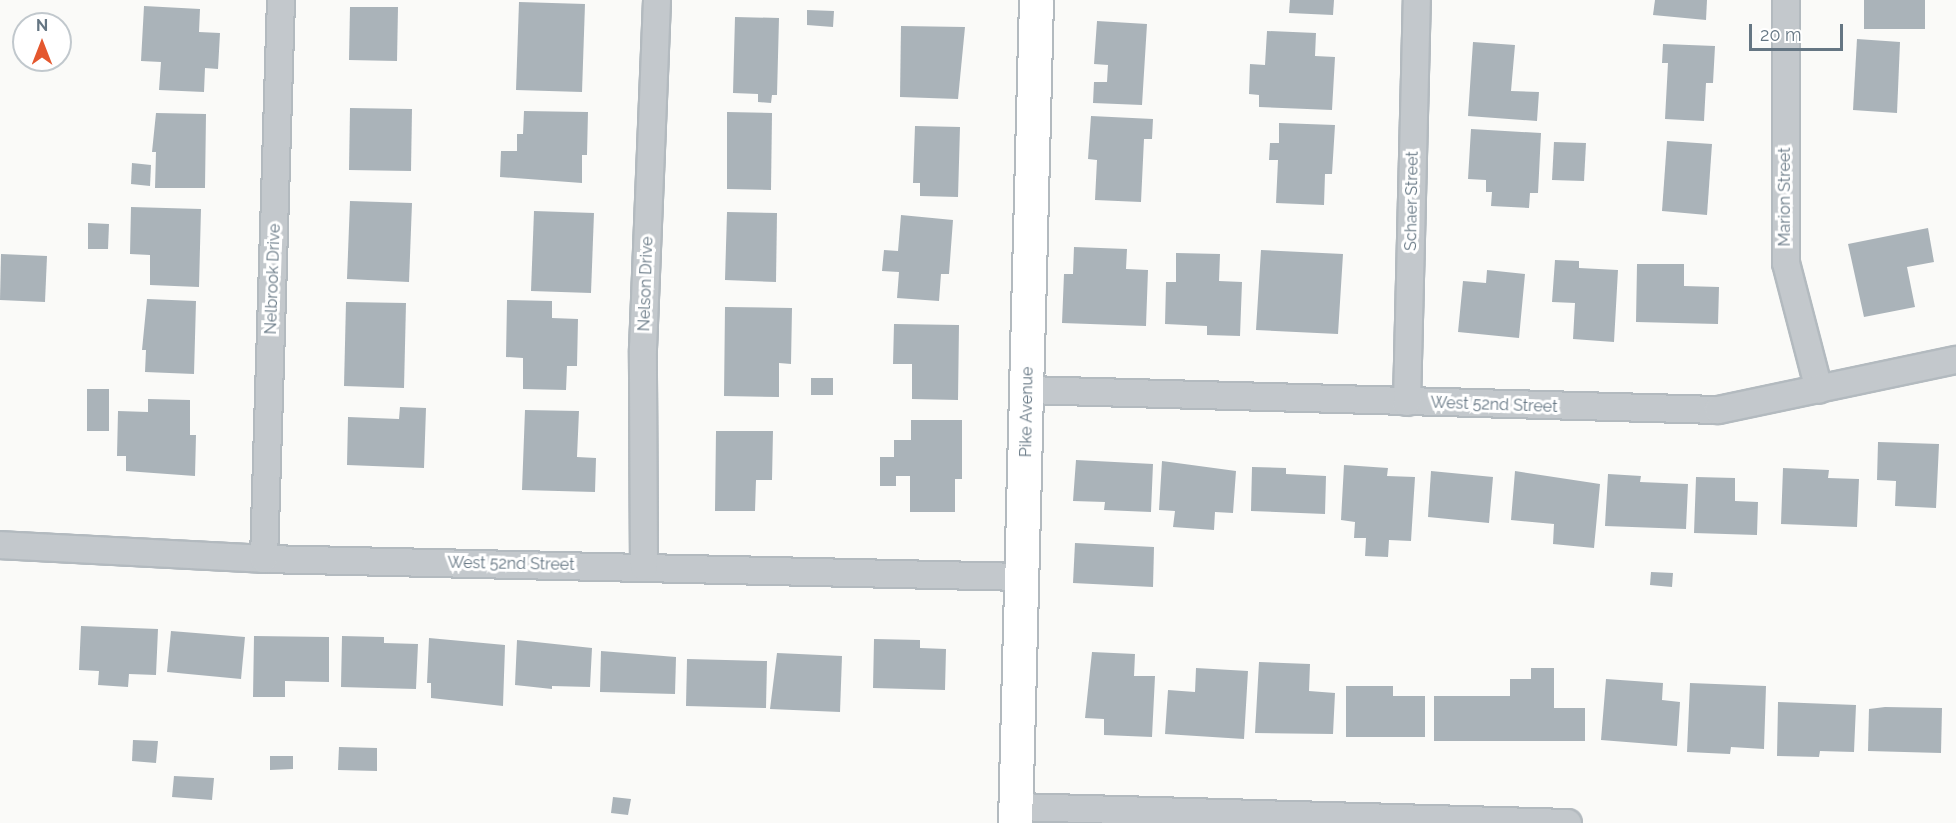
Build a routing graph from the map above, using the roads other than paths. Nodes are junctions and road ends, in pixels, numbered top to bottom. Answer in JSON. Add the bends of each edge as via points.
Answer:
{"nodes":[{"id":1,"x":281,"y":0,"type":"edge"},
{"id":2,"x":657,"y":0,"type":"edge"},
{"id":3,"x":1036,"y":0,"type":"edge"},
{"id":4,"x":1417,"y":0,"type":"edge"},
{"id":5,"x":1786,"y":0,"type":"edge"},
{"id":6,"x":1956,"y":360,"type":"edge"},
{"id":7,"x":1027,"y":390,"type":"junction"},
{"id":8,"x":1819,"y":390,"type":"junction"},
{"id":9,"x":1407,"y":402,"type":"junction"},
{"id":10,"x":0,"y":545,"type":"edge"},
{"id":11,"x":264,"y":559,"type":"junction"},
{"id":12,"x":644,"y":567,"type":"junction"},
{"id":13,"x":1022,"y":577,"type":"junction"},
{"id":14,"x":1015,"y":815,"type":"edge"},
{"id":15,"x":1568,"y":823,"type":"edge"}],
"edges":[{"from":1,"to":11,"type":"street","name":"Nelbrook Drive"},
{"from":2,"to":12,"type":"street","name":"Nelson Drive","via":[[643,349]]},
{"from":3,"to":7,"type":"street","name":"Pike Avenue"},
{"from":4,"to":9,"type":"street","name":"Schaer Street"},
{"from":5,"to":8,"type":"street","name":"Marion Street","via":[[1786,263]]},
{"from":6,"to":8,"type":"street","name":"West 52nd Street"},
{"from":7,"to":9,"type":"street","name":"West 52nd Street"},
{"from":7,"to":13,"type":"street","name":"Pike Avenue"},
{"from":8,"to":9,"type":"street","name":"West 52nd Street","via":[[1718,410]]},
{"from":10,"to":11,"type":"street","name":"West 52nd Street"},
{"from":11,"to":12,"type":"street","name":"West 52nd Street"},
{"from":12,"to":13,"type":"street","name":"West 52nd Street"},
{"from":13,"to":14,"type":"street","name":"Pike Avenue"},
{"from":14,"to":15,"type":"street"}]}
